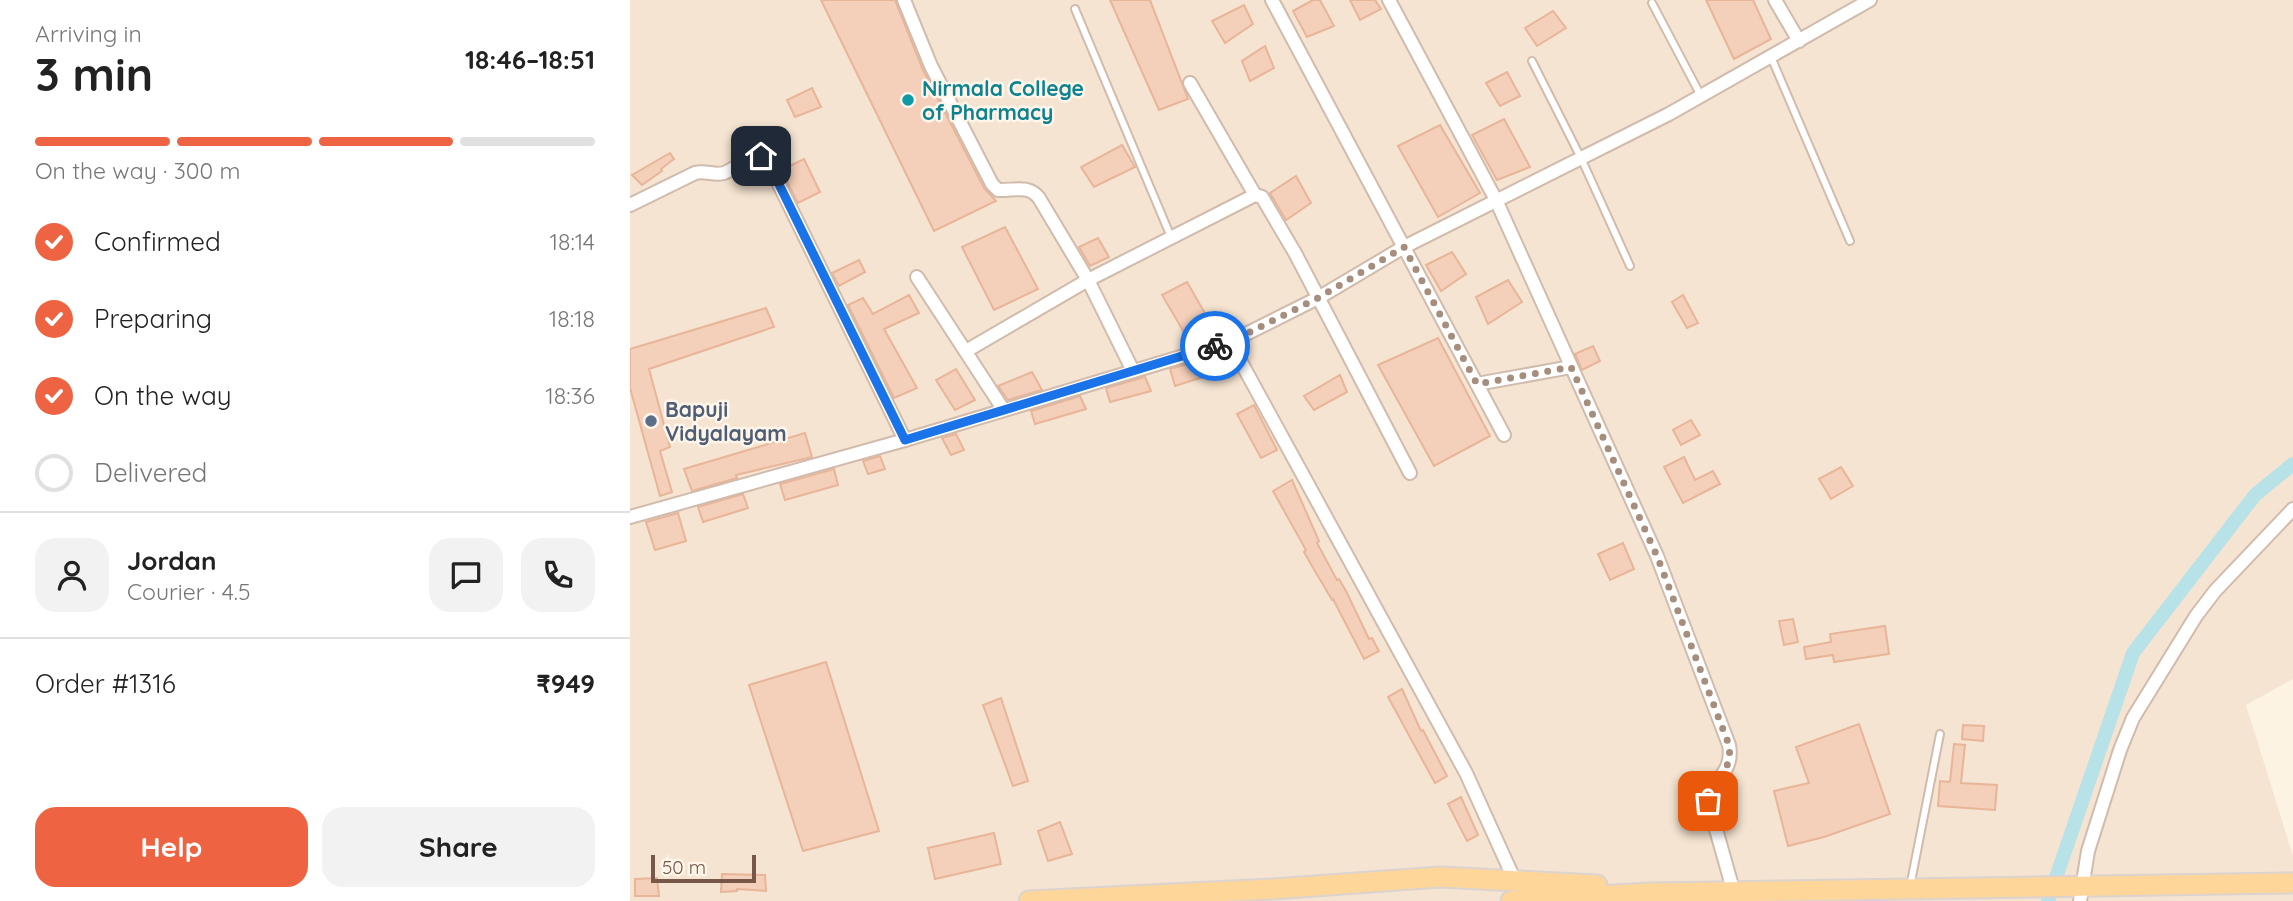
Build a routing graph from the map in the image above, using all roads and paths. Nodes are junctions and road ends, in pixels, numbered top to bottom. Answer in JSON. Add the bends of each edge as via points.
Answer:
{"nodes":[{"id":1,"x":904,"y":0,"type":"edge"},
{"id":2,"x":1272,"y":0,"type":"edge"},
{"id":3,"x":1389,"y":0,"type":"edge"},
{"id":4,"x":1775,"y":0,"type":"edge"},
{"id":5,"x":1870,"y":0,"type":"edge"},
{"id":6,"x":1652,"y":3,"type":"dead end"},
{"id":7,"x":1075,"y":9,"type":"dead end"},
{"id":8,"x":1799,"y":41,"type":"junction"},
{"id":9,"x":1771,"y":57,"type":"junction"},
{"id":10,"x":1532,"y":61,"type":"dead end"},
{"id":11,"x":1190,"y":83,"type":"dead end"},
{"id":12,"x":1701,"y":96,"type":"junction"},
{"id":13,"x":1581,"y":158,"type":"junction"},
{"id":14,"x":1255,"y":195,"type":"junction"},
{"id":15,"x":1496,"y":200,"type":"junction"},
{"id":16,"x":630,"y":205,"type":"edge"},
{"id":17,"x":1171,"y":237,"type":"junction"},
{"id":18,"x":1850,"y":241,"type":"dead end"},
{"id":19,"x":1404,"y":247,"type":"junction"},
{"id":20,"x":1630,"y":266,"type":"dead end"},
{"id":21,"x":917,"y":277,"type":"dead end"},
{"id":22,"x":1088,"y":280,"type":"junction"},
{"id":23,"x":1318,"y":298,"type":"junction"},
{"id":24,"x":1230,"y":342,"type":"junction"},
{"id":25,"x":966,"y":351,"type":"junction"},
{"id":26,"x":1571,"y":367,"type":"junction"},
{"id":27,"x":1132,"y":369,"type":"junction"},
{"id":28,"x":1477,"y":384,"type":"junction"},
{"id":29,"x":1003,"y":409,"type":"junction"},
{"id":30,"x":1504,"y":435,"type":"dead end"},
{"id":31,"x":905,"y":440,"type":"junction"},
{"id":32,"x":1410,"y":473,"type":"dead end"},
{"id":33,"x":2293,"y":509,"type":"edge"},
{"id":34,"x":630,"y":517,"type":"edge"},
{"id":35,"x":1940,"y":734,"type":"dead end"},
{"id":36,"x":1514,"y":881,"type":"junction"},
{"id":37,"x":2293,"y":883,"type":"edge"},
{"id":38,"x":1910,"y":889,"type":"junction"},
{"id":39,"x":2080,"y":892,"type":"edge"},
{"id":40,"x":1686,"y":893,"type":"junction"},
{"id":41,"x":1734,"y":893,"type":"junction"},
{"id":42,"x":1962,"y":895,"type":"edge"},
{"id":43,"x":1029,"y":901,"type":"edge"},
{"id":44,"x":1511,"y":901,"type":"edge"},
{"id":45,"x":1614,"y":901,"type":"edge"}],
"edges":[{"from":1,"to":22,"type":"street","via":[[931,66],[992,184],[998,190],[1034,191]]},
{"from":2,"to":19,"type":"street"},
{"from":3,"to":15,"type":"street"},
{"from":4,"to":8,"type":"street"},
{"from":5,"to":8,"type":"street"},
{"from":6,"to":12,"type":"lane"},
{"from":7,"to":17,"type":"lane"},
{"from":8,"to":9,"type":"street"},
{"from":9,"to":12,"type":"street"},
{"from":9,"to":18,"type":"lane"},
{"from":10,"to":13,"type":"lane"},
{"from":11,"to":14,"type":"street"},
{"from":12,"to":13,"type":"street"},
{"from":13,"to":15,"type":"street"},
{"from":13,"to":20,"type":"lane"},
{"from":14,"to":17,"type":"street"},
{"from":14,"to":23,"type":"street","via":[[1262,197]]},
{"from":15,"to":19,"type":"street"},
{"from":15,"to":26,"type":"street"},
{"from":16,"to":31,"type":"street","via":[[695,173],[724,173],[754,156],[767,160]]},
{"from":17,"to":22,"type":"street"},
{"from":19,"to":23,"type":"street"},
{"from":19,"to":28,"type":"street"},
{"from":21,"to":25,"type":"street"},
{"from":22,"to":25,"type":"street"},
{"from":22,"to":27,"type":"street"},
{"from":23,"to":24,"type":"street"},
{"from":23,"to":32,"type":"street"},
{"from":24,"to":27,"type":"street"},
{"from":24,"to":36,"type":"street","via":[[1466,773]]},
{"from":25,"to":29,"type":"street"},
{"from":26,"to":28,"type":"street"},
{"from":26,"to":41,"type":"street","via":[[1657,556],[1729,745],[1727,770],[1708,801]]},
{"from":27,"to":29,"type":"street"},
{"from":28,"to":30,"type":"street"},
{"from":29,"to":31,"type":"street"},
{"from":31,"to":34,"type":"street"},
{"from":33,"to":39,"type":"street","via":[[2215,591],[2133,718],[2088,851]]},
{"from":35,"to":38,"type":"lane"},
{"from":36,"to":40,"type":"main road"},
{"from":36,"to":43,"type":"main road","via":[[1440,877]]},
{"from":37,"to":39,"type":"main road"},
{"from":38,"to":41,"type":"main road"},
{"from":38,"to":42,"type":"main road"},
{"from":39,"to":42,"type":"main road","via":[[2012,888]]},
{"from":40,"to":41,"type":"main road"},
{"from":40,"to":44,"type":"main road"},
{"from":40,"to":45,"type":"main road"}]}
